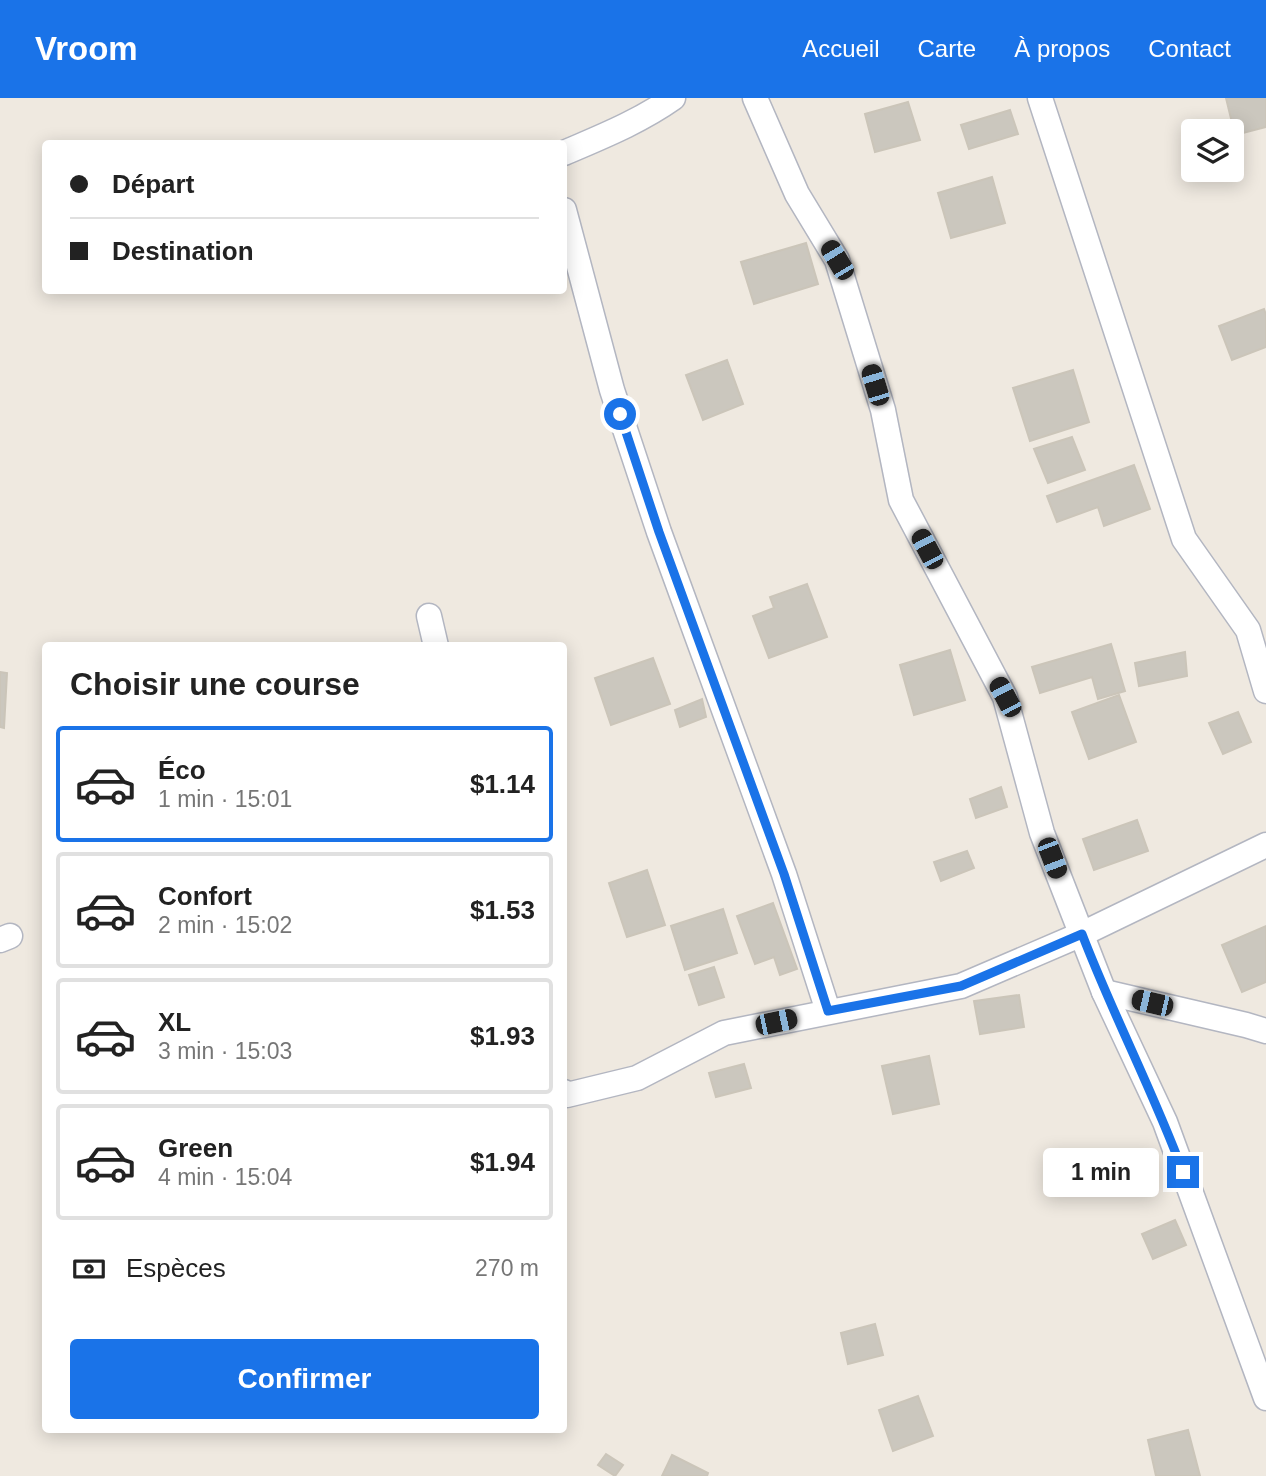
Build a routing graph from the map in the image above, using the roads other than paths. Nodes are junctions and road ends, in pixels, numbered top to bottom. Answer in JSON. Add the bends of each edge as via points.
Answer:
{"nodes":[{"id":1,"x":673,"y":98,"type":"edge"},
{"id":2,"x":755,"y":98,"type":"edge"},
{"id":3,"x":1040,"y":98,"type":"edge"},
{"id":4,"x":567,"y":152,"type":"edge"},
{"id":5,"x":567,"y":221,"type":"edge"},
{"id":6,"x":429,"y":616,"type":"dead end"},
{"id":7,"x":435,"y":642,"type":"edge"},
{"id":8,"x":1266,"y":691,"type":"edge"},
{"id":9,"x":1266,"y":845,"type":"edge"},
{"id":10,"x":1082,"y":934,"type":"junction"},
{"id":11,"x":1104,"y":992,"type":"junction"},
{"id":12,"x":828,"y":1011,"type":"junction"},
{"id":13,"x":1266,"y":1031,"type":"edge"},
{"id":14,"x":567,"y":1095,"type":"edge"},
{"id":15,"x":1266,"y":1398,"type":"edge"}],
"edges":[{"from":1,"to":4,"type":"street","via":[[619,130]]},
{"from":2,"to":10,"type":"street","via":[[797,194],[837,260],[883,410],[901,499],[1005,697],[1042,833]]},
{"from":3,"to":8,"type":"street","via":[[1184,539],[1248,630]]},
{"from":5,"to":12,"type":"street","via":[[612,390]]},
{"from":6,"to":7,"type":"street"},
{"from":9,"to":10,"type":"street"},
{"from":10,"to":11,"type":"street"},
{"from":10,"to":12,"type":"street","via":[[961,986]]},
{"from":11,"to":13,"type":"street"},
{"from":11,"to":15,"type":"street","via":[[1165,1122]]},
{"from":12,"to":14,"type":"street","via":[[724,1033],[637,1079]]}]}
